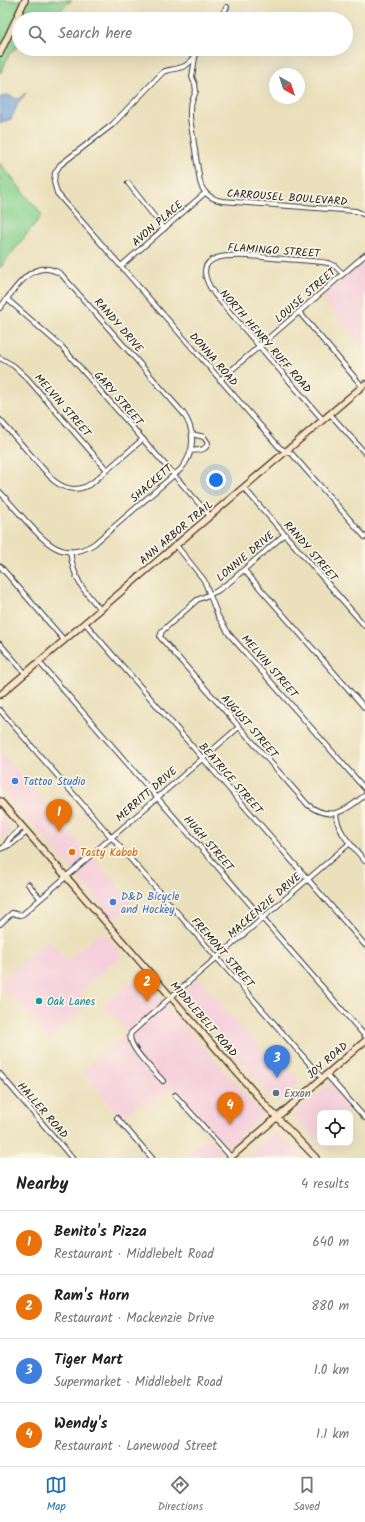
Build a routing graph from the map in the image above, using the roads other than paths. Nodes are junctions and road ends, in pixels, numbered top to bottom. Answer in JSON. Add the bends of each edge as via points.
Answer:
{"nodes":[{"id":1,"x":25,"y":0,"type":"edge"},
{"id":2,"x":226,"y":7,"type":"dead end"},
{"id":3,"x":19,"y":12,"type":"edge"},
{"id":4,"x":223,"y":12,"type":"edge"},
{"id":5,"x":12,"y":28,"type":"edge"},
{"id":6,"x":0,"y":53,"type":"edge"},
{"id":7,"x":195,"y":58,"type":"joint"},
{"id":8,"x":128,"y":183,"type":"dead end"},
{"id":9,"x":206,"y":193,"type":"junction"},
{"id":10,"x":365,"y":215,"type":"edge"},
{"id":11,"x":164,"y":229,"type":"junction"},
{"id":12,"x":365,"y":255,"type":"edge"},
{"id":13,"x":121,"y":266,"type":"junction"},
{"id":14,"x":206,"y":268,"type":"joint"},
{"id":15,"x":343,"y":274,"type":"junction"},
{"id":16,"x":7,"y":298,"type":"junction"},
{"id":17,"x":0,"y":308,"type":"edge"},
{"id":18,"x":299,"y":312,"type":"junction"},
{"id":19,"x":259,"y":346,"type":"junction"},
{"id":20,"x":0,"y":358,"type":"edge"},
{"id":21,"x":220,"y":380,"type":"junction"},
{"id":22,"x":364,"y":385,"type":"edge"},
{"id":23,"x":174,"y":401,"type":"joint"},
{"id":24,"x":330,"y":414,"type":"junction"},
{"id":25,"x":0,"y":420,"type":"edge"},
{"id":26,"x":323,"y":420,"type":"junction"},
{"id":27,"x":192,"y":434,"type":"junction"},
{"id":28,"x":143,"y":439,"type":"junction"},
{"id":29,"x":191,"y":451,"type":"junction"},
{"id":30,"x":286,"y":452,"type":"junction"},
{"id":31,"x":365,"y":453,"type":"edge"},
{"id":32,"x":107,"y":470,"type":"junction"},
{"id":33,"x":174,"y":475,"type":"junction"},
{"id":34,"x":244,"y":488,"type":"junction"},
{"id":35,"x":1,"y":494,"type":"edge"},
{"id":36,"x":210,"y":516,"type":"junction"},
{"id":37,"x":285,"y":534,"type":"junction"},
{"id":38,"x":365,"y":537,"type":"edge"},
{"id":39,"x":176,"y":545,"type":"junction"},
{"id":40,"x":70,"y":552,"type":"junction"},
{"id":41,"x":0,"y":566,"type":"edge"},
{"id":42,"x":244,"y":570,"type":"junction"},
{"id":43,"x":210,"y":594,"type":"junction"},
{"id":44,"x":101,"y":610,"type":"junction"},
{"id":45,"x":85,"y":623,"type":"junction"},
{"id":46,"x":365,"y":626,"type":"edge"},
{"id":47,"x":160,"y":635,"type":"joint"},
{"id":48,"x":64,"y":640,"type":"junction"},
{"id":49,"x":0,"y":644,"type":"edge"},
{"id":50,"x":39,"y":662,"type":"junction"},
{"id":51,"x":26,"y":674,"type":"junction"},
{"id":52,"x":0,"y":695,"type":"edge"},
{"id":53,"x":365,"y":708,"type":"edge"},
{"id":54,"x":0,"y":710,"type":"edge"},
{"id":55,"x":239,"y":726,"type":"junction"},
{"id":56,"x":202,"y":758,"type":"junction"},
{"id":57,"x":365,"y":790,"type":"edge"},
{"id":58,"x":365,"y":794,"type":"edge"},
{"id":59,"x":157,"y":797,"type":"junction"},
{"id":60,"x":0,"y":801,"type":"edge"},
{"id":61,"x":336,"y":813,"type":"junction"},
{"id":62,"x":25,"y":829,"type":"junction"},
{"id":63,"x":111,"y":837,"type":"junction"},
{"id":64,"x":350,"y":843,"type":"junction"},
{"id":65,"x":2,"y":848,"type":"edge"},
{"id":66,"x":365,"y":861,"type":"edge"},
{"id":67,"x":66,"y":876,"type":"junction"},
{"id":68,"x":308,"y":879,"type":"junction"},
{"id":69,"x":28,"y":884,"type":"dead end"},
{"id":70,"x":40,"y":898,"type":"junction"},
{"id":71,"x":262,"y":918,"type":"junction"},
{"id":72,"x":0,"y":924,"type":"edge"},
{"id":73,"x":365,"y":944,"type":"edge"},
{"id":74,"x":216,"y":958,"type":"junction"},
{"id":75,"x":171,"y":997,"type":"junction"},
{"id":76,"x":365,"y":1036,"type":"edge"},
{"id":77,"x":365,"y":1041,"type":"edge"},
{"id":78,"x":0,"y":1074,"type":"edge"},
{"id":79,"x":326,"y":1074,"type":"junction"},
{"id":80,"x":322,"y":1078,"type":"junction"},
{"id":81,"x":163,"y":1081,"type":"dead end"},
{"id":82,"x":175,"y":1095,"type":"dead end"},
{"id":83,"x":277,"y":1117,"type":"junction"},
{"id":84,"x":117,"y":1118,"type":"dead end"},
{"id":85,"x":365,"y":1118,"type":"edge"},
{"id":86,"x":72,"y":1158,"type":"edge"},
{"id":87,"x":152,"y":1158,"type":"edge"},
{"id":88,"x":230,"y":1158,"type":"edge"},
{"id":89,"x":316,"y":1158,"type":"edge"}],
"edges":[{"from":1,"to":3,"type":"street"},
{"from":2,"to":4,"type":"street"},
{"from":5,"to":6,"type":"street"},
{"from":7,"to":9,"type":"street","via":[[192,77],[196,91],[190,107],[190,118],[200,182]]},
{"from":7,"to":13,"type":"street","name":"DONNA ROAD","via":[[179,68],[163,72],[112,125],[63,161],[56,173],[55,187],[63,200]]},
{"from":8,"to":11,"type":"street"},
{"from":9,"to":10,"type":"street","name":"CARROUSEL BOULEVARD","via":[[222,201],[356,211]]},
{"from":9,"to":11,"type":"street","name":"AVON PLACE"},
{"from":11,"to":13,"type":"street","name":"AVON PLACE"},
{"from":12,"to":15,"type":"street","name":"LOUISE STREET"},
{"from":13,"to":21,"type":"street","name":"DONNA ROAD"},
{"from":14,"to":15,"type":"street","name":"FLAMINGO STREET","via":[[212,260],[230,255],[328,263]]},
{"from":14,"to":19,"type":"street","name":"NORTH HENRY RUFF ROAD","via":[[205,275],[215,295]]},
{"from":15,"to":18,"type":"street","name":"LOUISE STREET"},
{"from":16,"to":17,"type":"street"},
{"from":16,"to":23,"type":"street","name":"RANDY DRIVE","via":[[35,271],[46,269],[58,272]]},
{"from":16,"to":28,"type":"street","name":"GARY STREET","via":[[62,347]]},
{"from":18,"to":19,"type":"street","name":"LOUISE STREET"},
{"from":18,"to":22,"type":"street"},
{"from":19,"to":21,"type":"street","name":"LOUISE STREET"},
{"from":19,"to":26,"type":"street","name":"NORTH HENRY RUFF ROAD"},
{"from":20,"to":32,"type":"street","name":"MELVIN STREET","via":[[27,378]]},
{"from":21,"to":30,"type":"street","name":"DONNA ROAD"},
{"from":22,"to":24,"type":"street","name":"ANN ARBOR TRAIL"},
{"from":23,"to":27,"type":"street","name":"SHACKETT","via":[[187,418]]},
{"from":24,"to":26,"type":"street","name":"ANN ARBOR TRAIL"},
{"from":24,"to":31,"type":"street"},
{"from":25,"to":32,"type":"street","via":[[62,487],[85,487]]},
{"from":26,"to":30,"type":"street","name":"ANN ARBOR TRAIL"},
{"from":27,"to":29,"type":"street","name":"SHACKETT"},
{"from":27,"to":29,"type":"street","via":[[204,437],[208,443],[204,449]]},
{"from":28,"to":32,"type":"street"},
{"from":28,"to":33,"type":"street","name":"GARY STREET"},
{"from":29,"to":33,"type":"street","name":"SHACKETT","via":[[185,464]]},
{"from":30,"to":34,"type":"street","name":"ANN ARBOR TRAIL"},
{"from":30,"to":38,"type":"street","name":"DONNA ROAD","via":[[292,454]]},
{"from":33,"to":36,"type":"street","name":"GARY STREET"},
{"from":33,"to":40,"type":"street","name":"SHACKETT","via":[[94,544],[83,550]]},
{"from":34,"to":36,"type":"street","name":"ANN ARBOR TRAIL"},
{"from":34,"to":37,"type":"street","name":"RANDY STREET"},
{"from":35,"to":40,"type":"street","via":[[46,542],[56,549]]},
{"from":36,"to":39,"type":"street","name":"ANN ARBOR TRAIL"},
{"from":37,"to":42,"type":"street","name":"LONNIE DRIVE"},
{"from":37,"to":46,"type":"street","name":"RANDY STREET"},
{"from":39,"to":43,"type":"street","name":"MELVIN STREET","via":[[201,575]]},
{"from":39,"to":44,"type":"street","name":"ANN ARBOR TRAIL"},
{"from":40,"to":44,"type":"street","via":[[72,569],[77,581]]},
{"from":41,"to":48,"type":"street"},
{"from":42,"to":43,"type":"street","name":"LONNIE DRIVE","via":[[225,586]]},
{"from":42,"to":53,"type":"street"},
{"from":43,"to":47,"type":"street","name":"LONNIE DRIVE","via":[[197,600],[162,630]]},
{"from":43,"to":57,"type":"street","name":"MELVIN STREET","via":[[218,616],[229,634]]},
{"from":44,"to":45,"type":"street","name":"ANN ARBOR TRAIL"},
{"from":45,"to":48,"type":"street","name":"ANN ARBOR TRAIL"},
{"from":45,"to":56,"type":"street","name":"BEATRICE STREET"},
{"from":47,"to":55,"type":"street","name":"AUGUST STREET"},
{"from":48,"to":50,"type":"street","name":"ANN ARBOR TRAIL"},
{"from":49,"to":51,"type":"street"},
{"from":50,"to":51,"type":"street","name":"ANN ARBOR TRAIL"},
{"from":50,"to":59,"type":"street","name":"HUGH STREET"},
{"from":51,"to":52,"type":"street","name":"ANN ARBOR TRAIL"},
{"from":54,"to":63,"type":"street","name":"FREMONT STREET"},
{"from":55,"to":56,"type":"street","name":"MERRITT DRIVE"},
{"from":55,"to":61,"type":"street","name":"AUGUST STREET","via":[[308,805],[321,812]]},
{"from":56,"to":59,"type":"street","name":"MERRITT DRIVE"},
{"from":56,"to":68,"type":"street","name":"BEATRICE STREET"},
{"from":58,"to":61,"type":"street","via":[[346,810]]},
{"from":59,"to":63,"type":"street","name":"MERRITT DRIVE"},
{"from":59,"to":71,"type":"street","name":"HUGH STREET"},
{"from":60,"to":62,"type":"street","name":"MIDDLEBELT ROAD"},
{"from":61,"to":64,"type":"street","via":[[339,829]]},
{"from":62,"to":65,"type":"street","via":[[7,841]]},
{"from":62,"to":67,"type":"street","name":"MIDDLEBELT ROAD"},
{"from":63,"to":67,"type":"street","name":"MERRITT DRIVE"},
{"from":63,"to":74,"type":"street","name":"FREMONT STREET"},
{"from":64,"to":66,"type":"street"},
{"from":64,"to":68,"type":"street","name":"MACKENZIE DRIVE"},
{"from":67,"to":70,"type":"street","name":"MERRITT DRIVE"},
{"from":67,"to":75,"type":"street","name":"MIDDLEBELT ROAD"},
{"from":68,"to":71,"type":"street","name":"MACKENZIE DRIVE"},
{"from":68,"to":73,"type":"street","name":"BEATRICE STREET"},
{"from":69,"to":70,"type":"street"},
{"from":70,"to":72,"type":"street","name":"MERRITT DRIVE","via":[[22,914],[12,913]]},
{"from":71,"to":74,"type":"street","name":"MACKENZIE DRIVE"},
{"from":71,"to":76,"type":"street","name":"HUGH STREET"},
{"from":74,"to":75,"type":"street","name":"MACKENZIE DRIVE"},
{"from":74,"to":80,"type":"street","name":"FREMONT STREET"},
{"from":75,"to":81,"type":"street","name":"MACKENZIE DRIVE","via":[[135,1028],[129,1037],[133,1048]]},
{"from":75,"to":83,"type":"street","name":"MIDDLEBELT ROAD"},
{"from":77,"to":79,"type":"street","name":"JOY ROAD"},
{"from":78,"to":86,"type":"street","name":"HALLER ROAD"},
{"from":79,"to":80,"type":"street","name":"JOY ROAD"},
{"from":79,"to":85,"type":"street"},
{"from":80,"to":83,"type":"street","name":"JOY ROAD"},
{"from":82,"to":88,"type":"street"},
{"from":83,"to":88,"type":"street","name":"JOY ROAD"},
{"from":83,"to":89,"type":"street","name":"MIDDLEBELT ROAD"},
{"from":84,"to":87,"type":"street"}]}
